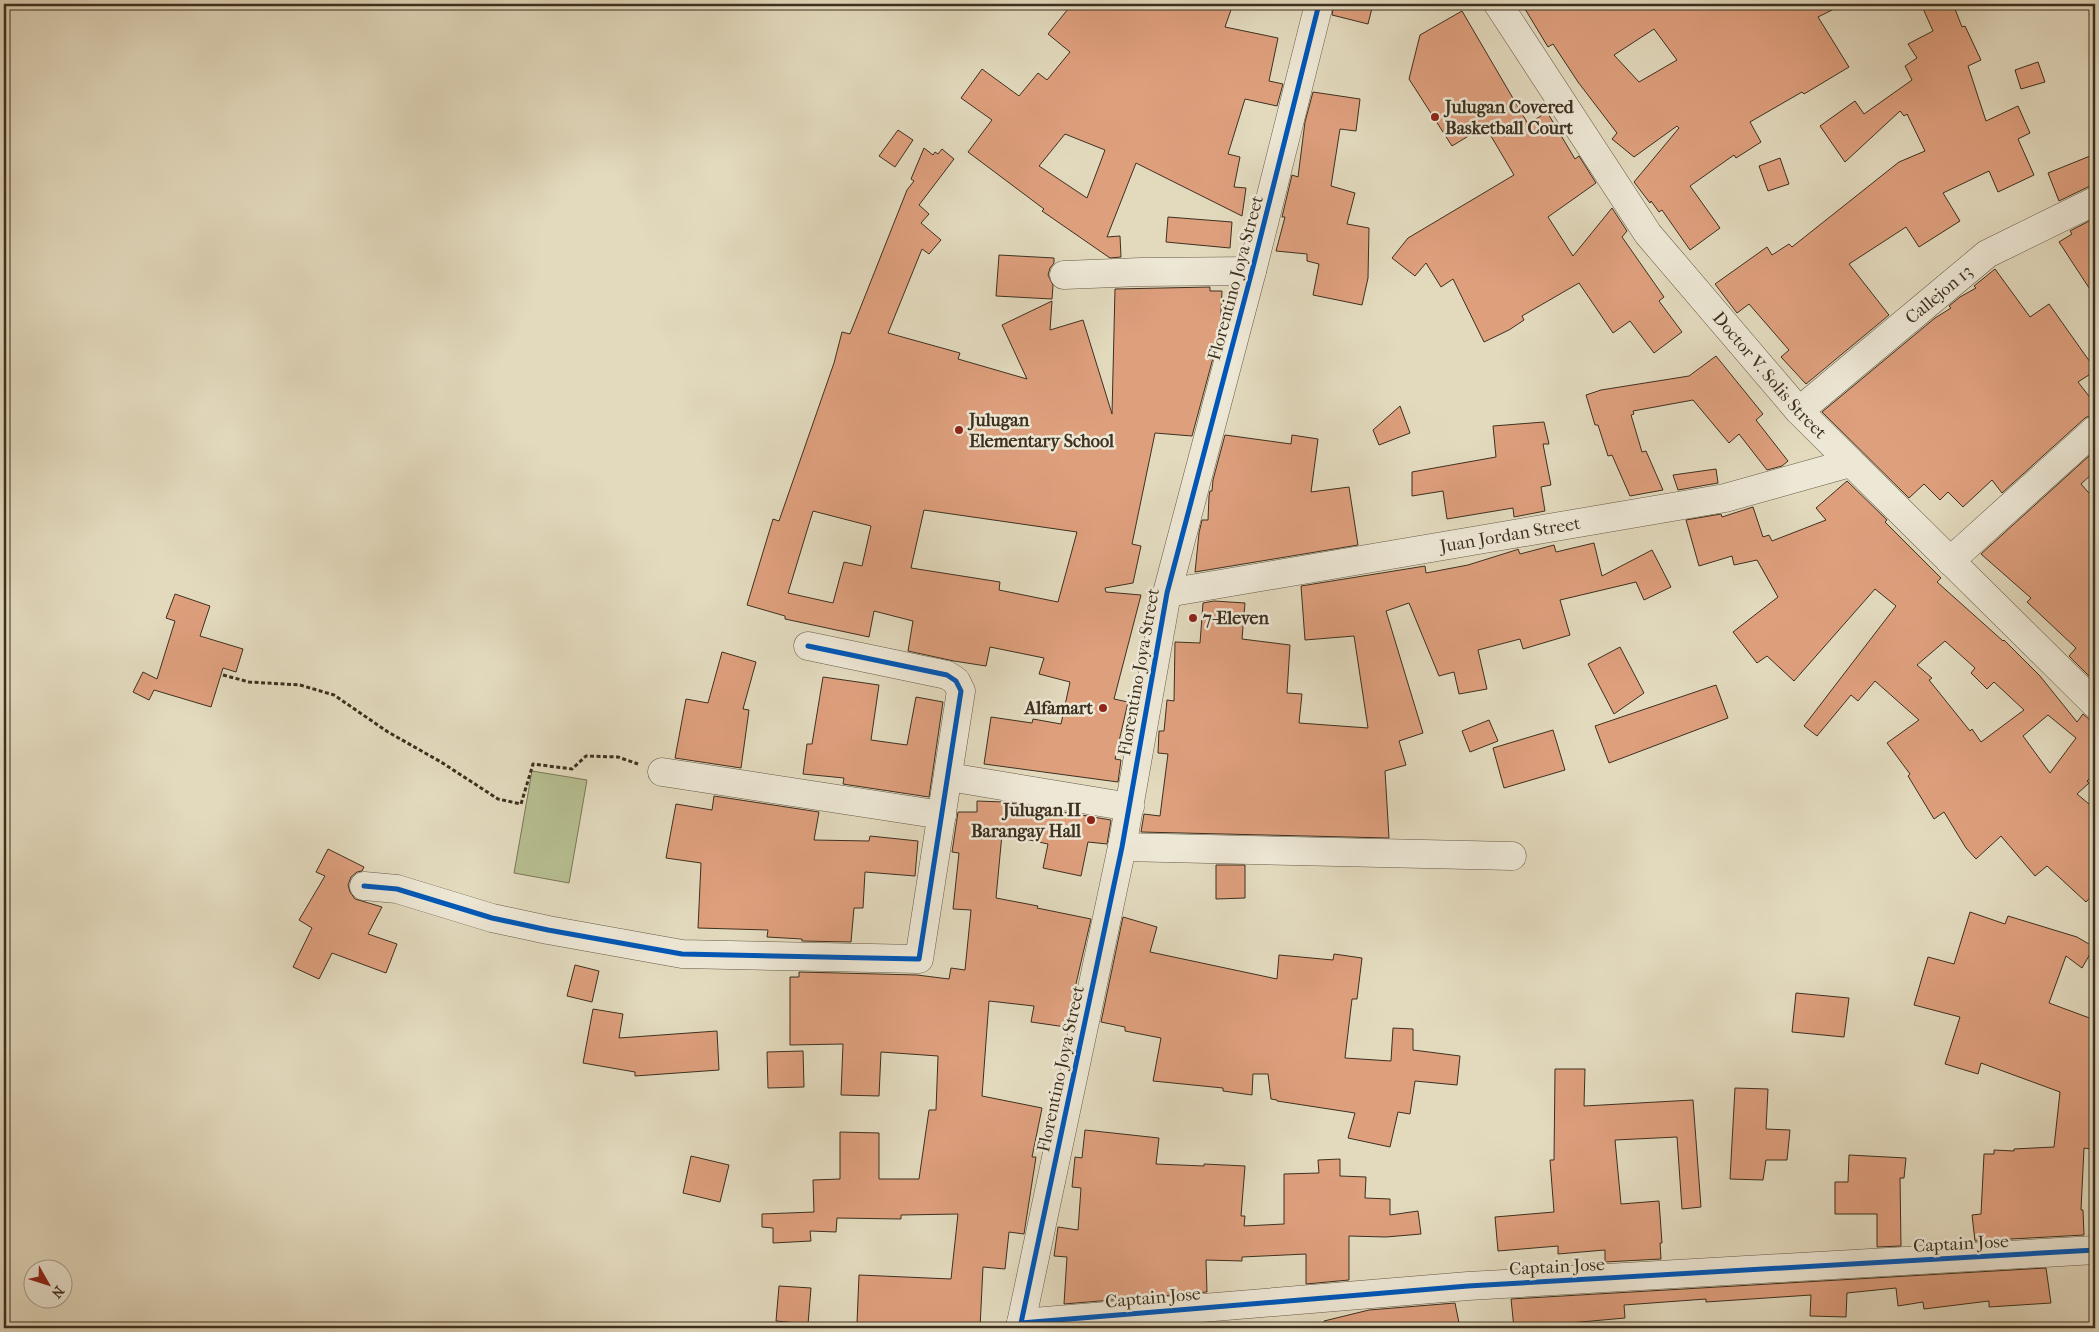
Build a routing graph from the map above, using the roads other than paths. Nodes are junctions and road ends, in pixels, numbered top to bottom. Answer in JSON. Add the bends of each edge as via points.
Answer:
{"nodes":[{"id":1,"x":1319,"y":4,"type":"edge"},
{"id":2,"x":1498,"y":4,"type":"edge"},
{"id":3,"x":2095,"y":201,"type":"edge"},
{"id":4,"x":1252,"y":271,"type":"junction"},
{"id":5,"x":1064,"y":275,"type":"dead end"},
{"id":6,"x":1799,"y":411,"type":"junction"},
{"id":7,"x":2095,"y":430,"type":"edge"},
{"id":8,"x":1850,"y":463,"type":"junction"},
{"id":9,"x":1950,"y":561,"type":"junction"},
{"id":10,"x":1166,"y":593,"type":"junction"},
{"id":11,"x":808,"y":646,"type":"dead end"},
{"id":12,"x":2095,"y":704,"type":"edge"},
{"id":13,"x":662,"y":772,"type":"road end"},
{"id":14,"x":949,"y":777,"type":"junction"},
{"id":15,"x":1130,"y":807,"type":"junction"},
{"id":16,"x":942,"y":815,"type":"junction"},
{"id":17,"x":1122,"y":847,"type":"junction"},
{"id":18,"x":1512,"y":856,"type":"dead end"},
{"id":19,"x":364,"y":886,"type":"dead end"},
{"id":20,"x":2095,"y":1250,"type":"edge"},
{"id":21,"x":1018,"y":1326,"type":"edge"}],
"edges":[{"from":1,"to":4,"type":"street","name":"Florentino Joya Street"},
{"from":2,"to":6,"type":"street","name":"Doctor V. Solis Street","via":[[1648,234]]},
{"from":3,"to":6,"type":"street","name":"Callejon 13","via":[[1986,254]]},
{"from":4,"to":5,"type":"street"},
{"from":4,"to":10,"type":"street","name":"Florentino Joya Street"},
{"from":6,"to":8,"type":"street","name":"Doctor V. Solis Street"},
{"from":7,"to":9,"type":"street"},
{"from":8,"to":9,"type":"street","name":"Doctor V. Solis Street"},
{"from":8,"to":10,"type":"street","name":"Juan Jordan Street","via":[[1725,498]]},
{"from":9,"to":12,"type":"street","name":"Doctor V. Solis Street"},
{"from":10,"to":15,"type":"street","name":"Florentino Joya Street"},
{"from":11,"to":14,"type":"street","via":[[931,671],[956,681],[961,691]]},
{"from":13,"to":16,"type":"street"},
{"from":14,"to":15,"type":"street"},
{"from":14,"to":16,"type":"street"},
{"from":15,"to":17,"type":"street","name":"Florentino Joya Street"},
{"from":16,"to":19,"type":"street","via":[[919,959],[682,954],[548,930],[492,918],[397,889]]},
{"from":17,"to":18,"type":"street"},
{"from":17,"to":21,"type":"street","name":"Florentino Joya Street"},
{"from":20,"to":21,"type":"street","name":"Captain Jose","via":[[1468,1286]]}]}
